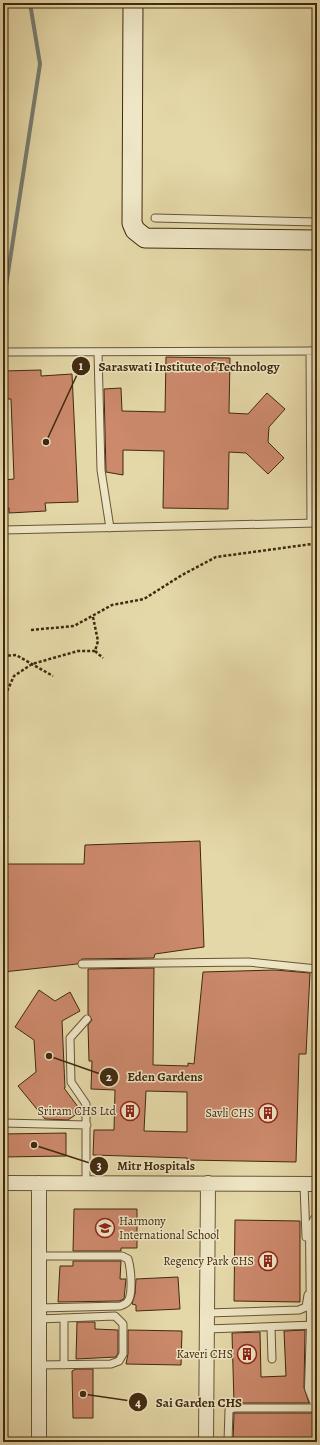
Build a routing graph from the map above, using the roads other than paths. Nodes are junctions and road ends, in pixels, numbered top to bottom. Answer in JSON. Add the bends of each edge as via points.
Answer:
{"nodes":[{"id":1,"x":133,"y":3,"type":"edge"},
{"id":2,"x":154,"y":218,"type":"dead end"},
{"id":3,"x":317,"y":222,"type":"edge"},
{"id":4,"x":317,"y":240,"type":"edge"},
{"id":5,"x":313,"y":351,"type":"edge"},
{"id":6,"x":3,"y":352,"type":"edge"},
{"id":7,"x":98,"y":352,"type":"junction"},
{"id":8,"x":314,"y":523,"type":"edge"},
{"id":9,"x":110,"y":528,"type":"junction"},
{"id":10,"x":3,"y":530,"type":"edge"},
{"id":11,"x":82,"y":964,"type":"dead end"},
{"id":12,"x":317,"y":969,"type":"edge"},
{"id":13,"x":87,"y":1019,"type":"dead end"},
{"id":14,"x":3,"y":1123,"type":"edge"},
{"id":15,"x":87,"y":1126,"type":"junction"},
{"id":16,"x":3,"y":1183,"type":"edge"},
{"id":17,"x":39,"y":1183,"type":"junction"},
{"id":18,"x":86,"y":1183,"type":"junction"},
{"id":19,"x":208,"y":1183,"type":"junction"},
{"id":20,"x":310,"y":1184,"type":"edge"},
{"id":21,"x":317,"y":1221,"type":"edge"},
{"id":22,"x":40,"y":1256,"type":"junction"},
{"id":23,"x":207,"y":1313,"type":"junction"},
{"id":24,"x":39,"y":1314,"type":"junction"},
{"id":25,"x":64,"y":1318,"type":"junction"},
{"id":26,"x":316,"y":1325,"type":"edge"},
{"id":27,"x":271,"y":1327,"type":"junction"},
{"id":28,"x":207,"y":1329,"type":"junction"},
{"id":29,"x":272,"y":1359,"type":"dead end"},
{"id":30,"x":39,"y":1365,"type":"junction"},
{"id":31,"x":64,"y":1365,"type":"junction"},
{"id":32,"x":317,"y":1400,"type":"edge"},
{"id":33,"x":317,"y":1409,"type":"edge"},
{"id":34,"x":39,"y":1442,"type":"edge"},
{"id":35,"x":206,"y":1442,"type":"edge"},
{"id":36,"x":228,"y":1442,"type":"edge"}],
"edges":[{"from":1,"to":4,"type":"street","via":[[134,230],[145,238]]},
{"from":2,"to":3,"type":"lane"},
{"from":5,"to":7,"type":"lane"},
{"from":5,"to":8,"type":"lane"},
{"from":6,"to":7,"type":"lane"},
{"from":7,"to":9,"type":"lane","via":[[101,470]]},
{"from":8,"to":9,"type":"lane"},
{"from":9,"to":10,"type":"lane"},
{"from":11,"to":12,"type":"lane","via":[[248,962]]},
{"from":13,"to":15,"type":"lane","via":[[70,1038],[71,1082],[86,1104]]},
{"from":14,"to":15,"type":"lane"},
{"from":15,"to":18,"type":"lane"},
{"from":16,"to":17,"type":"street"},
{"from":17,"to":18,"type":"street"},
{"from":17,"to":22,"type":"street"},
{"from":18,"to":19,"type":"street"},
{"from":19,"to":20,"type":"street"},
{"from":19,"to":23,"type":"street"},
{"from":20,"to":23,"type":"lane","via":[[306,1307],[299,1310]]},
{"from":21,"to":26,"type":"street","via":[[313,1230]]},
{"from":22,"to":24,"type":"street"},
{"from":22,"to":24,"type":"lane","via":[[122,1256],[128,1260],[130,1267],[130,1295],[128,1302],[120,1306]]},
{"from":23,"to":28,"type":"street"},
{"from":24,"to":25,"type":"lane"},
{"from":24,"to":30,"type":"street"},
{"from":25,"to":31,"type":"lane"},
{"from":25,"to":31,"type":"lane","via":[[115,1316],[124,1324],[123,1354],[119,1361],[111,1364]]},
{"from":26,"to":27,"type":"lane"},
{"from":26,"to":32,"type":"street","via":[[312,1388]]},
{"from":27,"to":28,"type":"lane"},
{"from":27,"to":29,"type":"lane"},
{"from":28,"to":35,"type":"street"},
{"from":30,"to":31,"type":"lane"},
{"from":30,"to":34,"type":"street"},
{"from":33,"to":36,"type":"lane","via":[[229,1410]]}]}
